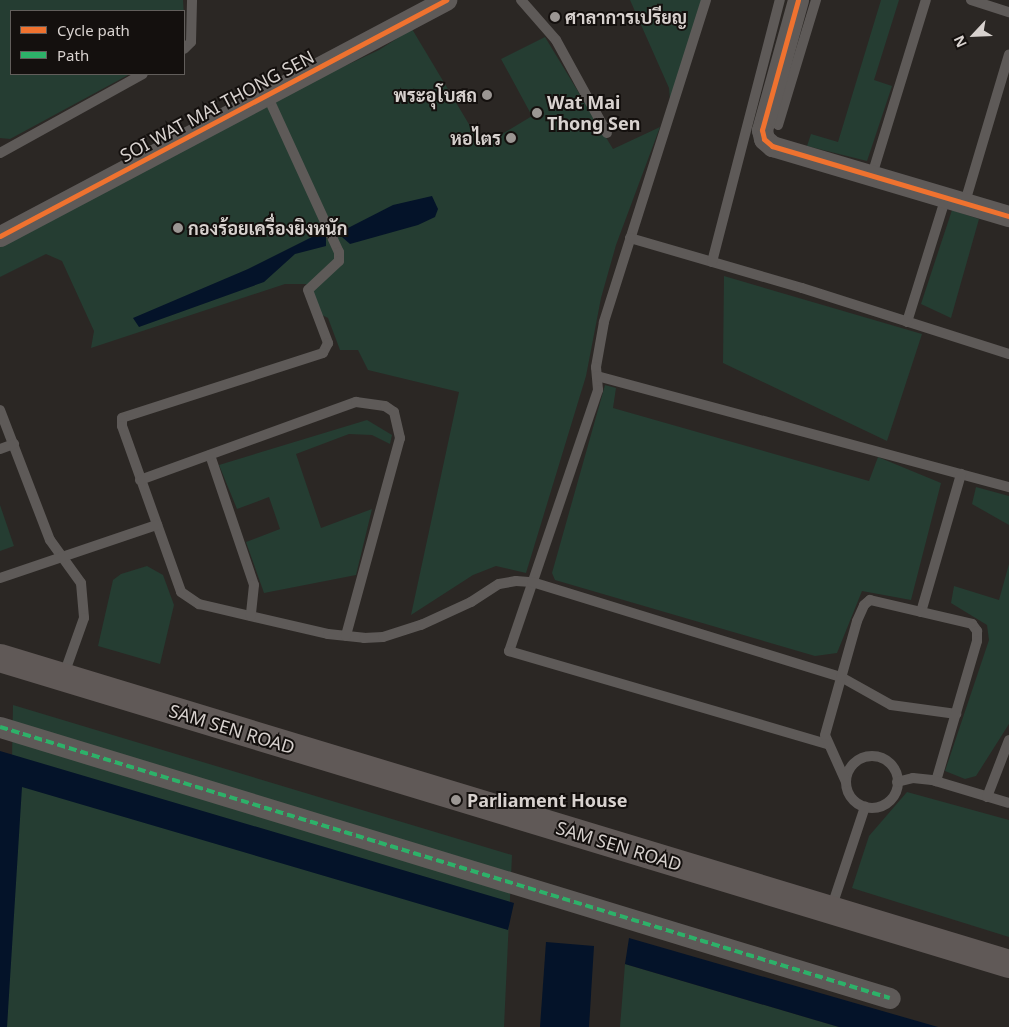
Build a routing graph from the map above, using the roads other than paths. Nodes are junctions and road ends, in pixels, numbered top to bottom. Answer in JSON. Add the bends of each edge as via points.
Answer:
{"nodes":[{"id":1,"x":192,"y":0,"type":"edge"},
{"id":2,"x":446,"y":0,"type":"edge"},
{"id":3,"x":521,"y":0,"type":"edge"},
{"id":4,"x":706,"y":0,"type":"edge"},
{"id":5,"x":780,"y":0,"type":"edge"},
{"id":6,"x":798,"y":0,"type":"edge"},
{"id":7,"x":816,"y":0,"type":"edge"},
{"id":8,"x":926,"y":0,"type":"edge"},
{"id":9,"x":971,"y":0,"type":"edge"},
{"id":10,"x":1009,"y":12,"type":"edge"},
{"id":11,"x":185,"y":49,"type":"edge"},
{"id":12,"x":1009,"y":54,"type":"edge"},
{"id":13,"x":141,"y":75,"type":"edge"},
{"id":14,"x":268,"y":95,"type":"junction"},
{"id":15,"x":778,"y":125,"type":"dead end"},
{"id":16,"x":607,"y":133,"type":"dead end"},
{"id":17,"x":0,"y":153,"type":"edge"},
{"id":18,"x":872,"y":175,"type":"junction"},
{"id":19,"x":955,"y":200,"type":"junction"},
{"id":20,"x":1009,"y":216,"type":"edge"},
{"id":21,"x":0,"y":236,"type":"edge"},
{"id":22,"x":630,"y":238,"type":"junction"},
{"id":23,"x":712,"y":262,"type":"junction"},
{"id":24,"x":907,"y":322,"type":"junction"},
{"id":25,"x":1009,"y":354,"type":"edge"},
{"id":26,"x":597,"y":376,"type":"junction"},
{"id":27,"x":0,"y":410,"type":"edge"},
{"id":28,"x":14,"y":444,"type":"junction"},
{"id":29,"x":0,"y":449,"type":"edge"},
{"id":30,"x":210,"y":455,"type":"junction"},
{"id":31,"x":961,"y":474,"type":"junction"},
{"id":32,"x":140,"y":480,"type":"junction"},
{"id":33,"x":1009,"y":487,"type":"edge"},
{"id":34,"x":157,"y":526,"type":"junction"},
{"id":35,"x":62,"y":556,"type":"junction"},
{"id":36,"x":0,"y":578,"type":"edge"},
{"id":37,"x":532,"y":582,"type":"junction"},
{"id":38,"x":921,"y":612,"type":"junction"},
{"id":39,"x":251,"y":616,"type":"junction"},
{"id":40,"x":346,"y":636,"type":"junction"},
{"id":41,"x":0,"y":658,"type":"edge"},
{"id":42,"x":842,"y":677,"type":"junction"},
{"id":43,"x":63,"y":678,"type":"junction"},
{"id":44,"x":956,"y":714,"type":"junction"},
{"id":45,"x":0,"y":727,"type":"edge"},
{"id":46,"x":1009,"y":740,"type":"edge"},
{"id":47,"x":828,"y":744,"type":"junction"},
{"id":48,"x":936,"y":781,"type":"junction"},
{"id":49,"x":846,"y":782,"type":"junction"},
{"id":50,"x":897,"y":782,"type":"junction"},
{"id":51,"x":987,"y":797,"type":"junction"},
{"id":52,"x":1009,"y":803,"type":"edge"},
{"id":53,"x":865,"y":807,"type":"junction"},
{"id":54,"x":830,"y":910,"type":"junction"},
{"id":55,"x":1009,"y":964,"type":"edge"},
{"id":56,"x":890,"y":998,"type":"dead end"}],
"edges":[{"from":1,"to":11,"type":"lane","via":[[191,42]]},
{"from":2,"to":14,"type":"street","name":"SOI WAT MAI THONG SEN"},
{"from":3,"to":16,"type":"lane","via":[[556,40]]},
{"from":4,"to":22,"type":"lane"},
{"from":5,"to":23,"type":"lane"},
{"from":6,"to":18,"type":"street","via":[[762,130],[764,139],[772,146]]},
{"from":7,"to":15,"type":"lane"},
{"from":8,"to":18,"type":"lane"},
{"from":9,"to":10,"type":"lane"},
{"from":12,"to":19,"type":"lane"},
{"from":13,"to":17,"type":"lane"},
{"from":14,"to":21,"type":"street","name":"SOI WAT MAI THONG SEN"},
{"from":14,"to":32,"type":"lane","via":[[339,252],[339,262],[307,291],[327,347],[323,352],[122,418]]},
{"from":18,"to":19,"type":"street"},
{"from":19,"to":20,"type":"street"},
{"from":19,"to":24,"type":"lane"},
{"from":22,"to":23,"type":"lane"},
{"from":22,"to":26,"type":"lane","via":[[604,322]]},
{"from":23,"to":24,"type":"lane"},
{"from":24,"to":25,"type":"lane"},
{"from":26,"to":31,"type":"lane"},
{"from":26,"to":37,"type":"lane","via":[[598,390]]},
{"from":27,"to":28,"type":"lane"},
{"from":28,"to":29,"type":"lane"},
{"from":28,"to":35,"type":"lane","via":[[50,540]]},
{"from":30,"to":32,"type":"lane"},
{"from":30,"to":39,"type":"lane","via":[[254,585]]},
{"from":30,"to":40,"type":"lane","via":[[356,402],[386,406],[394,412],[400,438]]},
{"from":31,"to":33,"type":"lane"},
{"from":31,"to":38,"type":"lane"},
{"from":32,"to":34,"type":"lane"},
{"from":34,"to":35,"type":"lane"},
{"from":34,"to":39,"type":"lane","via":[[181,592],[199,604]]},
{"from":35,"to":36,"type":"lane"},
{"from":35,"to":43,"type":"lane","via":[[81,583],[85,599],[84,618]]},
{"from":37,"to":40,"type":"lane","via":[[499,584],[471,602],[421,626],[383,637]]},
{"from":37,"to":42,"type":"lane"},
{"from":37,"to":47,"type":"lane","via":[[509,651]]},
{"from":38,"to":42,"type":"lane","via":[[870,600],[864,605]]},
{"from":38,"to":44,"type":"lane","via":[[972,624],[976,630],[977,642]]},
{"from":39,"to":40,"type":"lane"},
{"from":41,"to":43,"type":"main road","name":"SAM SEN ROAD"},
{"from":42,"to":44,"type":"lane","via":[[891,705]]},
{"from":42,"to":47,"type":"lane","via":[[825,735]]},
{"from":43,"to":54,"type":"main road","name":"SAM SEN ROAD"},
{"from":44,"to":48,"type":"lane"},
{"from":45,"to":56,"type":"street"},
{"from":46,"to":51,"type":"lane"},
{"from":47,"to":49,"type":"lane"},
{"from":48,"to":50,"type":"lane","via":[[913,778]]},
{"from":48,"to":51,"type":"lane"},
{"from":49,"to":50,"type":"lane","via":[[847,773],[857,760],[874,756],[889,763]]},
{"from":49,"to":53,"type":"lane","via":[[851,797]]},
{"from":50,"to":53,"type":"lane","via":[[889,801],[874,808]]},
{"from":51,"to":52,"type":"lane"},
{"from":53,"to":54,"type":"lane"},
{"from":54,"to":55,"type":"main road","name":"SAM SEN ROAD"}]}
